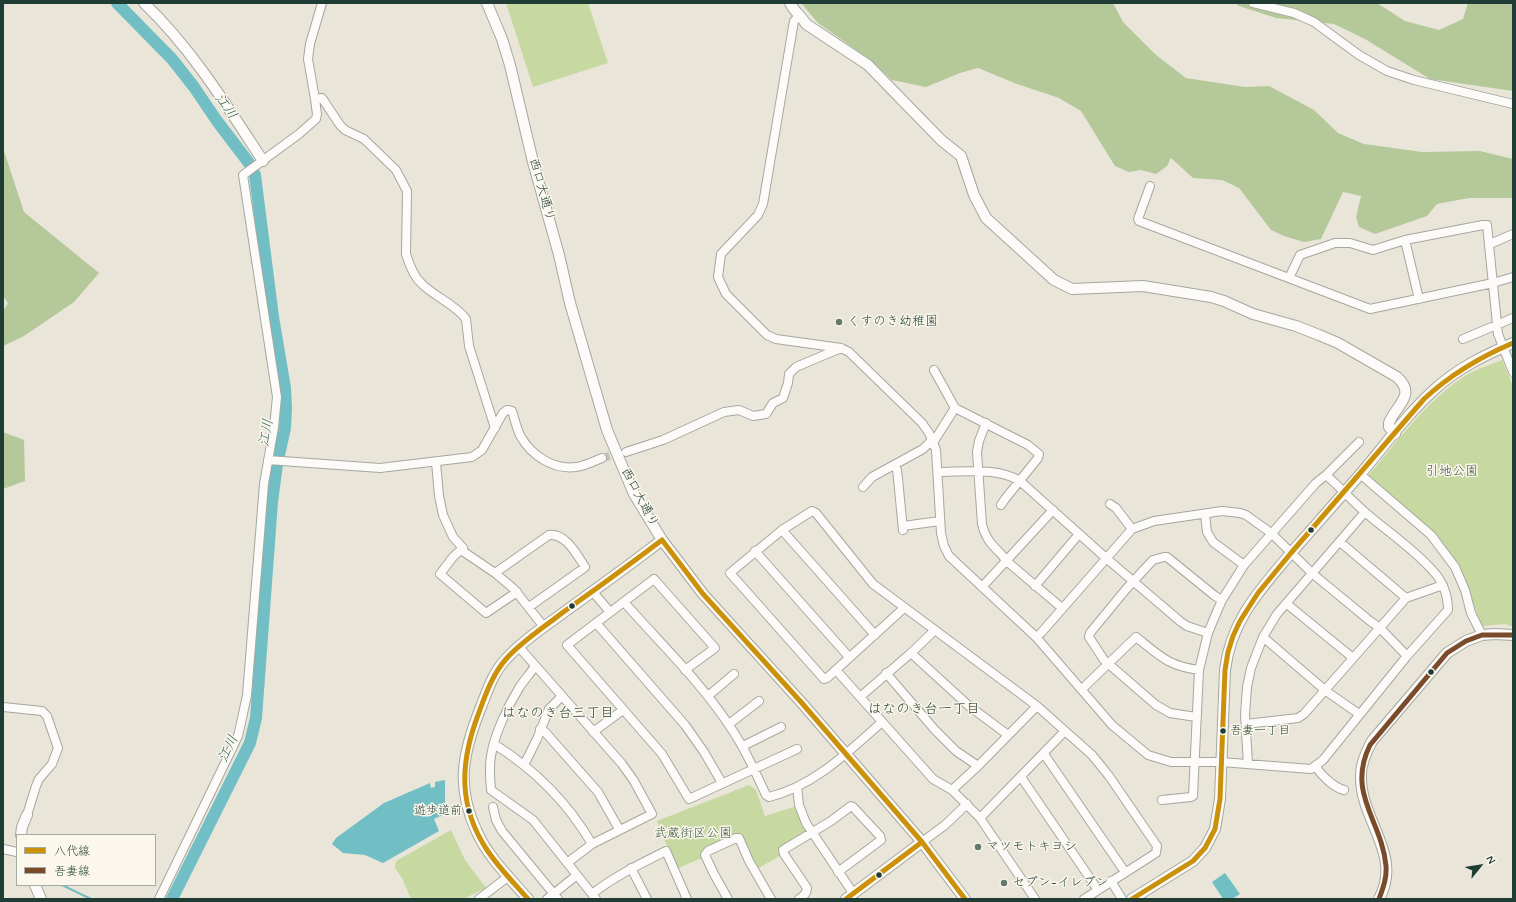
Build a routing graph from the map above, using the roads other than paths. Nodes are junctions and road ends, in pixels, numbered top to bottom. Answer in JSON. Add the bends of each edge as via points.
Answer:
{"nodes":[{"id":1,"x":144,"y":3,"type":"edge"},
{"id":2,"x":322,"y":3,"type":"edge"},
{"id":3,"x":488,"y":3,"type":"edge"},
{"id":4,"x":790,"y":3,"type":"edge"},
{"id":5,"x":1253,"y":3,"type":"edge"},
{"id":6,"x":800,"y":15,"type":"junction"},
{"id":7,"x":315,"y":99,"type":"junction"},
{"id":8,"x":1513,"y":104,"type":"edge"},
{"id":9,"x":261,"y":162,"type":"junction"},
{"id":10,"x":1150,"y":186,"type":"dead end"},
{"id":11,"x":1513,"y":234,"type":"edge"},
{"id":12,"x":1405,"y":240,"type":"junction"},
{"id":13,"x":1490,"y":244,"type":"junction"},
{"id":14,"x":1513,"y":277,"type":"edge"},
{"id":15,"x":1289,"y":278,"type":"junction"},
{"id":16,"x":1493,"y":283,"type":"junction"},
{"id":17,"x":1419,"y":299,"type":"junction"},
{"id":18,"x":1513,"y":318,"type":"edge"},
{"id":19,"x":1498,"y":324,"type":"junction"},
{"id":20,"x":1463,"y":338,"type":"dead end"},
{"id":21,"x":1513,"y":343,"type":"edge"},
{"id":22,"x":1503,"y":347,"type":"junction"},
{"id":23,"x":841,"y":348,"type":"junction"},
{"id":24,"x":934,"y":370,"type":"dead end"},
{"id":25,"x":1513,"y":372,"type":"edge"},
{"id":26,"x":955,"y":408,"type":"junction"},
{"id":27,"x":986,"y":423,"type":"junction"},
{"id":28,"x":494,"y":428,"type":"junction"},
{"id":29,"x":1394,"y":434,"type":"junction"},
{"id":30,"x":932,"y":440,"type":"junction"},
{"id":31,"x":1359,"y":442,"type":"dead end"},
{"id":32,"x":626,"y":452,"type":"tunnel mouth"},
{"id":33,"x":602,"y":458,"type":"tunnel mouth"},
{"id":34,"x":268,"y":460,"type":"junction"},
{"id":35,"x":436,"y":462,"type":"junction"},
{"id":36,"x":894,"y":465,"type":"junction"},
{"id":37,"x":938,"y":472,"type":"junction"},
{"id":38,"x":978,"y":472,"type":"junction"},
{"id":39,"x":1360,"y":474,"type":"junction"},
{"id":40,"x":1326,"y":475,"type":"junction"},
{"id":41,"x":1020,"y":481,"type":"junction"},
{"id":42,"x":863,"y":487,"type":"dead end"},
{"id":43,"x":1344,"y":492,"type":"junction"},
{"id":44,"x":1110,"y":504,"type":"dead end"},
{"id":45,"x":1002,"y":505,"type":"dead end"},
{"id":46,"x":1052,"y":510,"type":"junction"},
{"id":47,"x":1365,"y":512,"type":"junction"},
{"id":48,"x":1205,"y":514,"type":"junction"},
{"id":49,"x":940,"y":521,"type":"junction"},
{"id":50,"x":1132,"y":529,"type":"junction"},
{"id":51,"x":782,"y":530,"type":"junction"},
{"id":52,"x":1079,"y":534,"type":"junction"},
{"id":53,"x":1271,"y":534,"type":"junction"},
{"id":54,"x":662,"y":540,"type":"junction"},
{"id":55,"x":1340,"y":542,"type":"junction"},
{"id":56,"x":462,"y":548,"type":"junction"},
{"id":57,"x":755,"y":551,"type":"junction"},
{"id":58,"x":1291,"y":554,"type":"junction"},
{"id":59,"x":1106,"y":558,"type":"junction"},
{"id":60,"x":1007,"y":561,"type":"junction"},
{"id":61,"x":1244,"y":565,"type":"junction"},
{"id":62,"x":495,"y":573,"type":"junction"},
{"id":63,"x":1313,"y":574,"type":"junction"},
{"id":64,"x":1134,"y":582,"type":"junction"},
{"id":65,"x":1443,"y":585,"type":"junction"},
{"id":66,"x":1035,"y":586,"type":"junction"},
{"id":67,"x":982,"y":587,"type":"junction"},
{"id":68,"x":517,"y":592,"type":"junction"},
{"id":69,"x":593,"y":592,"type":"junction"},
{"id":70,"x":1406,"y":598,"type":"junction"},
{"id":71,"x":1222,"y":600,"type":"junction"},
{"id":72,"x":624,"y":602,"type":"junction"},
{"id":73,"x":1287,"y":604,"type":"junction"},
{"id":74,"x":529,"y":607,"type":"junction"},
{"id":75,"x":904,"y":608,"type":"junction"},
{"id":76,"x":1062,"y":608,"type":"junction"},
{"id":77,"x":610,"y":612,"type":"junction"},
{"id":78,"x":596,"y":623,"type":"junction"},
{"id":79,"x":544,"y":627,"type":"junction"},
{"id":80,"x":1380,"y":628,"type":"junction"},
{"id":81,"x":935,"y":630,"type":"junction"},
{"id":82,"x":1208,"y":633,"type":"junction"},
{"id":83,"x":875,"y":635,"type":"junction"},
{"id":84,"x":1482,"y":635,"type":"junction"},
{"id":85,"x":1513,"y":635,"type":"edge"},
{"id":86,"x":1036,"y":637,"type":"junction"},
{"id":87,"x":1263,"y":637,"type":"junction"},
{"id":88,"x":519,"y":647,"type":"junction"},
{"id":89,"x":911,"y":652,"type":"junction"},
{"id":90,"x":1407,"y":656,"type":"junction"},
{"id":91,"x":849,"y":657,"type":"junction"},
{"id":92,"x":1353,"y":658,"type":"junction"},
{"id":93,"x":1110,"y":664,"type":"junction"},
{"id":94,"x":535,"y":666,"type":"junction"},
{"id":95,"x":685,"y":670,"type":"junction"},
{"id":96,"x":836,"y":670,"type":"junction"},
{"id":97,"x":1199,"y":670,"type":"junction"},
{"id":98,"x":886,"y":673,"type":"junction"},
{"id":99,"x":734,"y":674,"type":"dead end"},
{"id":100,"x":1082,"y":689,"type":"junction"},
{"id":101,"x":1326,"y":691,"type":"junction"},
{"id":102,"x":708,"y":696,"type":"junction"},
{"id":103,"x":561,"y":697,"type":"junction"},
{"id":104,"x":860,"y":697,"type":"junction"},
{"id":105,"x":759,"y":701,"type":"dead end"},
{"id":106,"x":1037,"y":706,"type":"junction"},
{"id":107,"x":3,"y":707,"type":"edge"},
{"id":108,"x":622,"y":710,"type":"junction"},
{"id":109,"x":1359,"y":714,"type":"junction"},
{"id":110,"x":1196,"y":717,"type":"junction"},
{"id":111,"x":882,"y":722,"type":"junction"},
{"id":112,"x":729,"y":724,"type":"junction"},
{"id":113,"x":1246,"y":724,"type":"junction"},
{"id":114,"x":781,"y":727,"type":"dead end"},
{"id":115,"x":540,"y":730,"type":"junction"},
{"id":116,"x":1065,"y":731,"type":"junction"},
{"id":117,"x":593,"y":732,"type":"junction"},
{"id":118,"x":1008,"y":736,"type":"junction"},
{"id":119,"x":494,"y":744,"type":"junction"},
{"id":120,"x":743,"y":746,"type":"junction"},
{"id":121,"x":797,"y":749,"type":"dead end"},
{"id":122,"x":846,"y":754,"type":"junction"},
{"id":123,"x":1044,"y":754,"type":"junction"},
{"id":124,"x":1194,"y":761,"type":"junction"},
{"id":125,"x":1221,"y":762,"type":"junction"},
{"id":126,"x":1248,"y":764,"type":"junction"},
{"id":127,"x":524,"y":765,"type":"junction"},
{"id":128,"x":978,"y":766,"type":"junction"},
{"id":129,"x":1316,"y":766,"type":"junction"},
{"id":130,"x":754,"y":768,"type":"junction"},
{"id":131,"x":1021,"y":777,"type":"junction"},
{"id":132,"x":722,"y":783,"type":"junction"},
{"id":133,"x":797,"y":787,"type":"junction"},
{"id":134,"x":952,"y":790,"type":"junction"},
{"id":135,"x":1344,"y":790,"type":"dead end"},
{"id":136,"x":1162,"y":800,"type":"dead end"},
{"id":137,"x":967,"y":804,"type":"junction"},
{"id":138,"x":493,"y":807,"type":"dead end"},
{"id":139,"x":27,"y":815,"type":"joint"},
{"id":140,"x":980,"y":818,"type":"junction"},
{"id":141,"x":619,"y":830,"type":"junction"},
{"id":142,"x":813,"y":831,"type":"junction"},
{"id":143,"x":20,"y":834,"type":"edge"},
{"id":144,"x":922,"y":842,"type":"junction"},
{"id":145,"x":592,"y":844,"type":"junction"},
{"id":146,"x":3,"y":849,"type":"edge"},
{"id":147,"x":16,"y":852,"type":"edge"},
{"id":148,"x":567,"y":863,"type":"junction"},
{"id":149,"x":631,"y":868,"type":"junction"},
{"id":150,"x":838,"y":872,"type":"junction"},
{"id":151,"x":1125,"y":872,"type":"junction"},
{"id":152,"x":577,"y":875,"type":"junction"},
{"id":153,"x":509,"y":876,"type":"junction"},
{"id":154,"x":1111,"y":881,"type":"junction"},
{"id":155,"x":35,"y":886,"type":"edge"},
{"id":156,"x":1098,"y":890,"type":"junction"},
{"id":157,"x":556,"y":896,"type":"edge"},
{"id":158,"x":594,"y":896,"type":"edge"},
{"id":159,"x":849,"y":896,"type":"edge"},
{"id":160,"x":41,"y":899,"type":"edge"},
{"id":161,"x":159,"y":899,"type":"edge"},
{"id":162,"x":479,"y":899,"type":"edge"},
{"id":163,"x":528,"y":899,"type":"edge"},
{"id":164,"x":547,"y":899,"type":"edge"},
{"id":165,"x":647,"y":899,"type":"edge"},
{"id":166,"x":687,"y":899,"type":"edge"},
{"id":167,"x":728,"y":899,"type":"edge"},
{"id":168,"x":771,"y":899,"type":"edge"},
{"id":169,"x":799,"y":899,"type":"edge"},
{"id":170,"x":965,"y":899,"type":"edge"},
{"id":171,"x":1035,"y":899,"type":"edge"},
{"id":172,"x":1084,"y":899,"type":"edge"},
{"id":173,"x":1122,"y":899,"type":"edge"},
{"id":174,"x":1132,"y":899,"type":"edge"},
{"id":175,"x":1379,"y":899,"type":"edge"}],
"edges":[{"from":1,"to":9,"type":"street","via":[[188,52],[218,93]]},
{"from":2,"to":7,"type":"street","via":[[309,53]]},
{"from":3,"to":54,"type":"street","name":"西口大通り","via":[[510,65],[570,302],[607,430],[634,494]]},
{"from":4,"to":6,"type":"street"},
{"from":5,"to":8,"type":"street","via":[[1294,13],[1314,22],[1358,55],[1387,71]]},
{"from":6,"to":23,"type":"street","via":[[794,21],[763,204],[758,215],[721,254],[718,277],[726,294],[767,335],[776,340]]},
{"from":6,"to":29,"type":"street","via":[[810,27],[868,65],[941,140],[961,156],[974,195],[986,218],[1054,280],[1072,289],[1143,286],[1211,297],[1338,343],[1401,380],[1406,390],[1405,396],[1389,423]]},
{"from":7,"to":9,"type":"street","via":[[317,114],[313,123]]},
{"from":7,"to":28,"type":"street","via":[[322,98],[345,130],[364,139],[396,170],[407,191],[408,262],[421,284],[466,319],[469,346]]},
{"from":9,"to":34,"type":"street","via":[[245,173],[243,180],[277,397]]},
{"from":10,"to":15,"type":"street","via":[[1139,221]]},
{"from":11,"to":13,"type":"street"},
{"from":12,"to":13,"type":"street","via":[[1482,224],[1487,225]]},
{"from":12,"to":15,"type":"street","via":[[1373,250],[1350,243],[1334,243],[1300,254]]},
{"from":12,"to":17,"type":"street"},
{"from":13,"to":16,"type":"street"},
{"from":14,"to":16,"type":"street"},
{"from":15,"to":17,"type":"street","via":[[1370,309]]},
{"from":16,"to":17,"type":"street"},
{"from":16,"to":19,"type":"street"},
{"from":18,"to":19,"type":"street"},
{"from":19,"to":20,"type":"street"},
{"from":19,"to":22,"type":"street","via":[[1498,334]]},
{"from":21,"to":22,"type":"street"},
{"from":22,"to":25,"type":"street"},
{"from":22,"to":29,"type":"street","via":[[1470,364],[1447,380],[1425,399]]},
{"from":23,"to":30,"type":"street","via":[[849,352],[922,423]]},
{"from":23,"to":32,"type":"street","via":[[796,367],[790,374],[782,398],[773,403],[766,414],[753,416],[739,410],[724,412],[663,440]]},
{"from":24,"to":26,"type":"street"},
{"from":26,"to":27,"type":"street"},
{"from":26,"to":30,"type":"street","via":[[936,439]]},
{"from":27,"to":38,"type":"street","via":[[977,446]]},
{"from":27,"to":41,"type":"street","via":[[1028,445],[1039,454]]},
{"from":28,"to":33,"type":"street","via":[[502,413],[512,411],[527,446],[548,463],[575,467]]},
{"from":28,"to":35,"type":"street","via":[[482,450],[476,455]]},
{"from":29,"to":39,"type":"street"},
{"from":30,"to":36,"type":"street","via":[[923,449]]},
{"from":30,"to":37,"type":"street","via":[[936,450]]},
{"from":31,"to":40,"type":"street"},
{"from":34,"to":35,"type":"street","via":[[380,468]]},
{"from":34,"to":161,"type":"street","via":[[247,695],[238,736]]},
{"from":35,"to":56,"type":"street","via":[[443,515],[452,537]]},
{"from":36,"to":42,"type":"street","via":[[872,477]]},
{"from":36,"to":49,"type":"street","via":[[897,470],[903,528]]},
{"from":37,"to":38,"type":"street"},
{"from":37,"to":49,"type":"street"},
{"from":38,"to":41,"type":"street","via":[[1003,473]]},
{"from":38,"to":60,"type":"street","via":[[983,529],[991,544]]},
{"from":39,"to":43,"type":"street"},
{"from":39,"to":84,"type":"street","via":[[1431,535],[1455,566],[1471,613]]},
{"from":40,"to":43,"type":"street"},
{"from":40,"to":53,"type":"street","via":[[1316,482]]},
{"from":41,"to":45,"type":"street"},
{"from":41,"to":46,"type":"street"},
{"from":43,"to":47,"type":"street"},
{"from":43,"to":58,"type":"street"},
{"from":44,"to":50,"type":"street"},
{"from":46,"to":52,"type":"street"},
{"from":46,"to":60,"type":"street"},
{"from":47,"to":55,"type":"street"},
{"from":47,"to":65,"type":"street","via":[[1434,571]]},
{"from":48,"to":50,"type":"street","via":[[1154,521]]},
{"from":48,"to":53,"type":"street","via":[[1229,511],[1240,513]]},
{"from":48,"to":61,"type":"street","via":[[1207,532],[1213,542]]},
{"from":49,"to":67,"type":"street","via":[[943,541],[949,556]]},
{"from":50,"to":59,"type":"street"},
{"from":51,"to":57,"type":"street"},
{"from":51,"to":75,"type":"street","via":[[812,511],[816,513],[873,584]]},
{"from":51,"to":83,"type":"street"},
{"from":52,"to":59,"type":"street"},
{"from":52,"to":66,"type":"street"},
{"from":53,"to":58,"type":"street"},
{"from":53,"to":61,"type":"street"},
{"from":54,"to":69,"type":"street"},
{"from":54,"to":122,"type":"street","name":"西口大通り","via":[[703,594]]},
{"from":55,"to":63,"type":"street"},
{"from":55,"to":70,"type":"street"},
{"from":56,"to":62,"type":"street"},
{"from":56,"to":68,"type":"street","via":[[440,574],[486,613]]},
{"from":57,"to":91,"type":"street"},
{"from":57,"to":96,"type":"street","via":[[730,573],[824,679]]},
{"from":58,"to":63,"type":"street"},
{"from":58,"to":125,"type":"street","via":[[1251,602],[1229,647],[1225,670]]},
{"from":59,"to":64,"type":"street"},
{"from":59,"to":76,"type":"street"},
{"from":60,"to":66,"type":"street"},
{"from":60,"to":67,"type":"street"},
{"from":61,"to":71,"type":"street"},
{"from":62,"to":68,"type":"street"},
{"from":62,"to":74,"type":"street","via":[[549,535],[559,537],[573,548],[584,568]]},
{"from":63,"to":73,"type":"street"},
{"from":63,"to":80,"type":"street"},
{"from":64,"to":71,"type":"street","via":[[1153,560],[1164,557]]},
{"from":64,"to":82,"type":"street","via":[[1186,626]]},
{"from":64,"to":93,"type":"street","via":[[1090,633],[1090,640],[1104,660]]},
{"from":65,"to":70,"type":"street"},
{"from":65,"to":90,"type":"street","via":[[1448,610]]},
{"from":66,"to":76,"type":"street"},
{"from":67,"to":86,"type":"street"},
{"from":68,"to":74,"type":"street"},
{"from":69,"to":77,"type":"street"},
{"from":69,"to":79,"type":"street"},
{"from":70,"to":80,"type":"street"},
{"from":71,"to":82,"type":"street"},
{"from":72,"to":77,"type":"street"},
{"from":72,"to":95,"type":"street"},
{"from":72,"to":95,"type":"street","via":[[654,579],[715,648]]},
{"from":73,"to":87,"type":"street","via":[[1277,614]]},
{"from":73,"to":92,"type":"street"},
{"from":74,"to":79,"type":"street"},
{"from":75,"to":81,"type":"street"},
{"from":75,"to":83,"type":"street"},
{"from":76,"to":86,"type":"street"},
{"from":77,"to":78,"type":"street"},
{"from":78,"to":108,"type":"street","via":[[567,645]]},
{"from":78,"to":132,"type":"street","via":[[684,725]]},
{"from":79,"to":88,"type":"street"},
{"from":80,"to":90,"type":"street"},
{"from":80,"to":92,"type":"street"},
{"from":81,"to":89,"type":"street"},
{"from":81,"to":106,"type":"street"},
{"from":82,"to":97,"type":"street"},
{"from":83,"to":91,"type":"street"},
{"from":84,"to":85,"type":"street"},
{"from":84,"to":175,"type":"street","via":[[1447,652],[1372,740],[1366,754],[1360,779],[1386,858],[1385,881]]},
{"from":86,"to":100,"type":"street"},
{"from":87,"to":101,"type":"street"},
{"from":87,"to":113,"type":"street","via":[[1251,668]]},
{"from":88,"to":94,"type":"street"},
{"from":88,"to":153,"type":"street","via":[[492,677],[470,734],[463,778],[468,809],[477,833]]},
{"from":89,"to":98,"type":"street"},
{"from":89,"to":118,"type":"street","via":[[969,706]]},
{"from":90,"to":109,"type":"street"},
{"from":91,"to":96,"type":"street"},
{"from":92,"to":101,"type":"street"},
{"from":93,"to":97,"type":"street","via":[[1136,637],[1166,661],[1183,668]]},
{"from":93,"to":100,"type":"street"},
{"from":93,"to":110,"type":"street","via":[[1159,707],[1170,713]]},
{"from":94,"to":103,"type":"street"},
{"from":94,"to":119,"type":"street","via":[[513,700]]},
{"from":95,"to":102,"type":"street"},
{"from":96,"to":104,"type":"street"},
{"from":97,"to":110,"type":"street"},
{"from":98,"to":104,"type":"street"},
{"from":98,"to":128,"type":"street","via":[[935,730],[952,747]]},
{"from":99,"to":102,"type":"street"},
{"from":100,"to":124,"type":"street","via":[[1112,725],[1148,755],[1171,762]]},
{"from":101,"to":109,"type":"street"},
{"from":101,"to":113,"type":"street","via":[[1298,718]]},
{"from":102,"to":112,"type":"street"},
{"from":103,"to":115,"type":"street","via":[[548,709]]},
{"from":103,"to":117,"type":"street"},
{"from":104,"to":111,"type":"street"},
{"from":105,"to":112,"type":"street"},
{"from":106,"to":116,"type":"street"},
{"from":106,"to":118,"type":"street"},
{"from":107,"to":139,"type":"street","via":[[42,711],[47,716],[58,748],[52,764],[39,779]]},
{"from":108,"to":117,"type":"street"},
{"from":108,"to":132,"type":"street","via":[[662,754],[689,798]]},
{"from":109,"to":129,"type":"street"},
{"from":110,"to":124,"type":"street"},
{"from":111,"to":122,"type":"street"},
{"from":111,"to":134,"type":"street","via":[[933,779]]},
{"from":112,"to":120,"type":"street"},
{"from":113,"to":126,"type":"street"},
{"from":114,"to":120,"type":"street"},
{"from":115,"to":127,"type":"street"},
{"from":115,"to":141,"type":"street","via":[[545,732],[598,792]]},
{"from":116,"to":123,"type":"street"},
{"from":116,"to":151,"type":"street","via":[[1092,755],[1109,776],[1157,846],[1156,853]]},
{"from":117,"to":141,"type":"street","via":[[622,764],[652,814]]},
{"from":118,"to":128,"type":"street"},
{"from":119,"to":127,"type":"street"},
{"from":119,"to":148,"type":"street","via":[[491,756],[491,790],[533,820]]},
{"from":120,"to":130,"type":"street"},
{"from":121,"to":130,"type":"street"},
{"from":122,"to":133,"type":"street"},
{"from":122,"to":144,"type":"street","name":"西口大通り"},
{"from":123,"to":131,"type":"street"},
{"from":123,"to":151,"type":"street"},
{"from":124,"to":125,"type":"street"},
{"from":124,"to":136,"type":"street","via":[[1193,796]]},
{"from":125,"to":126,"type":"street"},
{"from":125,"to":174,"type":"street","via":[[1219,811],[1215,829],[1205,848],[1193,861]]},
{"from":126,"to":129,"type":"street","via":[[1311,769]]},
{"from":127,"to":145,"type":"street","via":[[554,792]]},
{"from":128,"to":134,"type":"street"},
{"from":129,"to":135,"type":"street","via":[[1318,771]]},
{"from":130,"to":132,"type":"street"},
{"from":130,"to":133,"type":"street","via":[[769,797]]},
{"from":131,"to":140,"type":"street"},
{"from":131,"to":156,"type":"street"},
{"from":133,"to":142,"type":"street","via":[[799,805],[806,823]]},
{"from":134,"to":137,"type":"street"},
{"from":137,"to":140,"type":"street"},
{"from":137,"to":144,"type":"street"},
{"from":138,"to":157,"type":"street","via":[[502,831]]},
{"from":139,"to":143,"type":"street"},
{"from":140,"to":171,"type":"street"},
{"from":141,"to":145,"type":"street"},
{"from":142,"to":150,"type":"street"},
{"from":142,"to":150,"type":"street","via":[[832,821],[851,806],[880,836],[880,843]]},
{"from":142,"to":169,"type":"street","via":[[783,850],[808,891]]},
{"from":144,"to":159,"type":"street"},
{"from":144,"to":170,"type":"street","name":"西口大通り"},
{"from":145,"to":148,"type":"street"},
{"from":146,"to":147,"type":"street"},
{"from":148,"to":152,"type":"street"},
{"from":149,"to":158,"type":"street","via":[[608,881]]},
{"from":149,"to":165,"type":"street"},
{"from":149,"to":166,"type":"street","via":[[666,851]]},
{"from":150,"to":159,"type":"street"},
{"from":151,"to":154,"type":"street"},
{"from":152,"to":157,"type":"street"},
{"from":152,"to":158,"type":"street"},
{"from":153,"to":162,"type":"street"},
{"from":153,"to":163,"type":"street"},
{"from":154,"to":156,"type":"street"},
{"from":154,"to":173,"type":"street"},
{"from":155,"to":160,"type":"street"},
{"from":156,"to":172,"type":"street"},
{"from":157,"to":164,"type":"street"},
{"from":167,"to":168,"type":"street","via":[[705,856],[708,851],[739,838],[748,861]]}]}
